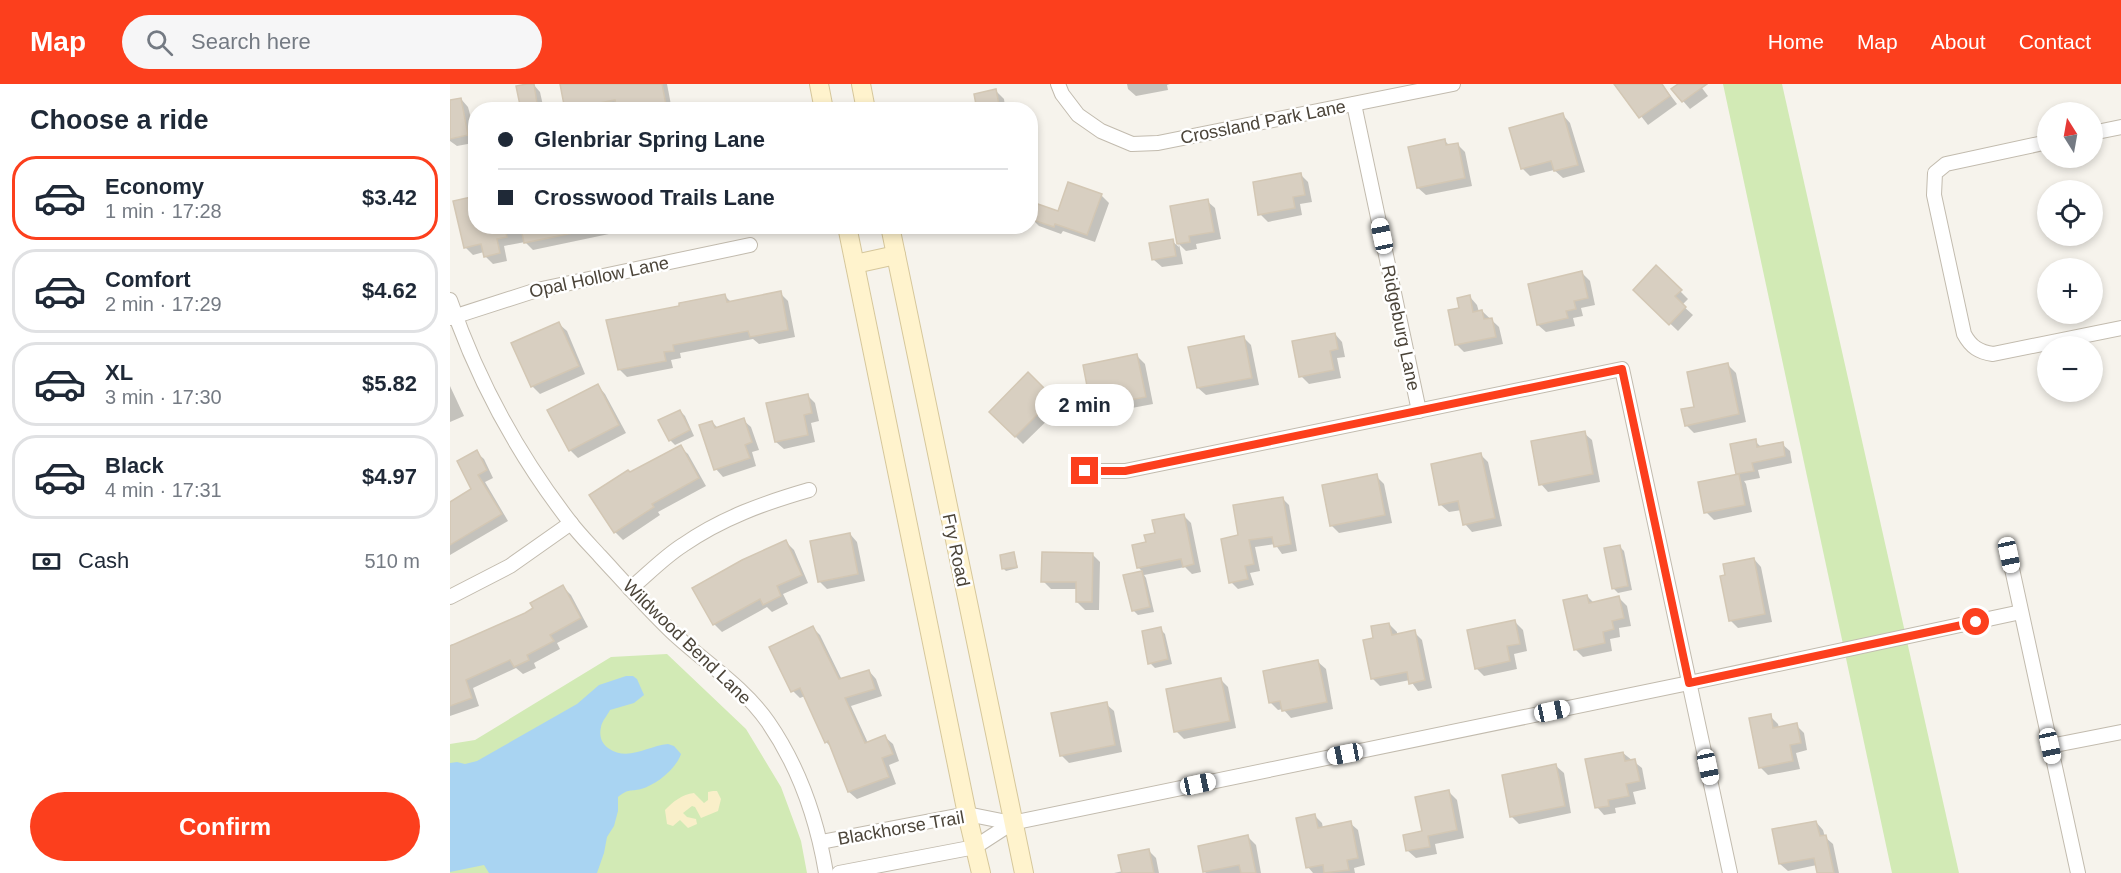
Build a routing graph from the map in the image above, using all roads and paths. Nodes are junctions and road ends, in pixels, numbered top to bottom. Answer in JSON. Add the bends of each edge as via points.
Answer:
{"nodes":[{"id":1,"x":819,"y":84,"type":"edge"},
{"id":2,"x":861,"y":84,"type":"edge"},
{"id":3,"x":1058,"y":84,"type":"edge"},
{"id":4,"x":1454,"y":84,"type":"edge"},
{"id":5,"x":822,"y":102,"type":"edge"},
{"id":6,"x":864,"y":102,"type":"edge"},
{"id":7,"x":1354,"y":104,"type":"junction"},
{"id":8,"x":2121,"y":127,"type":"edge"},
{"id":9,"x":2103,"y":131,"type":"edge"},
{"id":10,"x":2037,"y":144,"type":"edge"},
{"id":11,"x":849,"y":234,"type":"edge"},
{"id":12,"x":892,"y":234,"type":"edge"},
{"id":13,"x":750,"y":245,"type":"dead end"},
{"id":14,"x":896,"y":255,"type":"junction"},
{"id":15,"x":855,"y":264,"type":"junction"},
{"id":16,"x":450,"y":300,"type":"edge"},
{"id":17,"x":453,"y":317,"type":"edge"},
{"id":18,"x":2121,"y":328,"type":"edge"},
{"id":19,"x":1419,"y":411,"type":"junction"},
{"id":20,"x":1085,"y":471,"type":"dead end"},
{"id":21,"x":809,"y":490,"type":"dead end"},
{"id":22,"x":571,"y":523,"type":"junction"},
{"id":23,"x":2009,"y":555,"type":"dead end"},
{"id":24,"x":630,"y":589,"type":"junction"},
{"id":25,"x":450,"y":597,"type":"edge"},
{"id":26,"x":2021,"y":612,"type":"junction"},
{"id":27,"x":1689,"y":683,"type":"junction"},
{"id":28,"x":2121,"y":732,"type":"edge"},
{"id":29,"x":2050,"y":746,"type":"junction"},
{"id":30,"x":967,"y":814,"type":"junction"},
{"id":31,"x":1012,"y":822,"type":"junction"},
{"id":32,"x":821,"y":842,"type":"junction"},
{"id":33,"x":975,"y":847,"type":"junction"},
{"id":34,"x":826,"y":873,"type":"edge"},
{"id":35,"x":839,"y":873,"type":"edge"},
{"id":36,"x":981,"y":873,"type":"edge"},
{"id":37,"x":1024,"y":873,"type":"edge"},
{"id":38,"x":1730,"y":873,"type":"edge"},
{"id":39,"x":2078,"y":873,"type":"edge"}],
"edges":[{"from":1,"to":5,"type":"main road"},
{"from":2,"to":6,"type":"main road"},
{"from":3,"to":7,"type":"street","name":"Crossland Park Lane","via":[[1078,114],[1101,131],[1132,144],[1158,143]]},
{"from":4,"to":7,"type":"street","name":"Crossland Park Lane"},
{"from":7,"to":19,"type":"street","name":"Ridgeburg Lane"},
{"from":8,"to":9,"type":"street"},
{"from":10,"to":18,"type":"street","via":[[1946,164],[1935,173],[1934,195],[1965,334],[1974,348],[1993,354]]},
{"from":11,"to":15,"type":"main road"},
{"from":12,"to":14,"type":"main road","name":"Fry Road"},
{"from":13,"to":17,"type":"street","name":"Opal Hollow Lane","via":[[537,290]]},
{"from":14,"to":15,"type":"main road"},
{"from":14,"to":31,"type":"main road","name":"Fry Road"},
{"from":15,"to":30,"type":"main road"},
{"from":16,"to":17,"type":"street","name":"Wildwood Bend Lane"},
{"from":17,"to":22,"type":"street","name":"Wildwood Bend Lane","via":[[497,408]]},
{"from":19,"to":20,"type":"street","via":[[1125,471]]},
{"from":19,"to":27,"type":"street","via":[[1622,369]]},
{"from":21,"to":24,"type":"street","via":[[758,505],[716,524],[681,546]]},
{"from":22,"to":24,"type":"street","name":"Wildwood Bend Lane"},
{"from":22,"to":25,"type":"street","via":[[510,566]]},
{"from":23,"to":26,"type":"street"},
{"from":24,"to":32,"type":"street","name":"Wildwood Bend Lane","via":[[734,684],[767,720],[790,757]]},
{"from":26,"to":27,"type":"street"},
{"from":26,"to":29,"type":"street"},
{"from":27,"to":31,"type":"street"},
{"from":27,"to":38,"type":"street"},
{"from":28,"to":29,"type":"street"},
{"from":29,"to":39,"type":"street"},
{"from":30,"to":31,"type":"street","name":"Blackhorse Trail"},
{"from":30,"to":32,"type":"street","name":"Blackhorse Trail"},
{"from":30,"to":33,"type":"main road"},
{"from":31,"to":33,"type":"street","name":"Blackhorse Trail"},
{"from":31,"to":37,"type":"main road","name":"Fry Road"},
{"from":32,"to":34,"type":"street","name":"Wildwood Bend Lane"},
{"from":33,"to":35,"type":"street","name":"Blackhorse Trail"},
{"from":33,"to":36,"type":"main road"}]}
